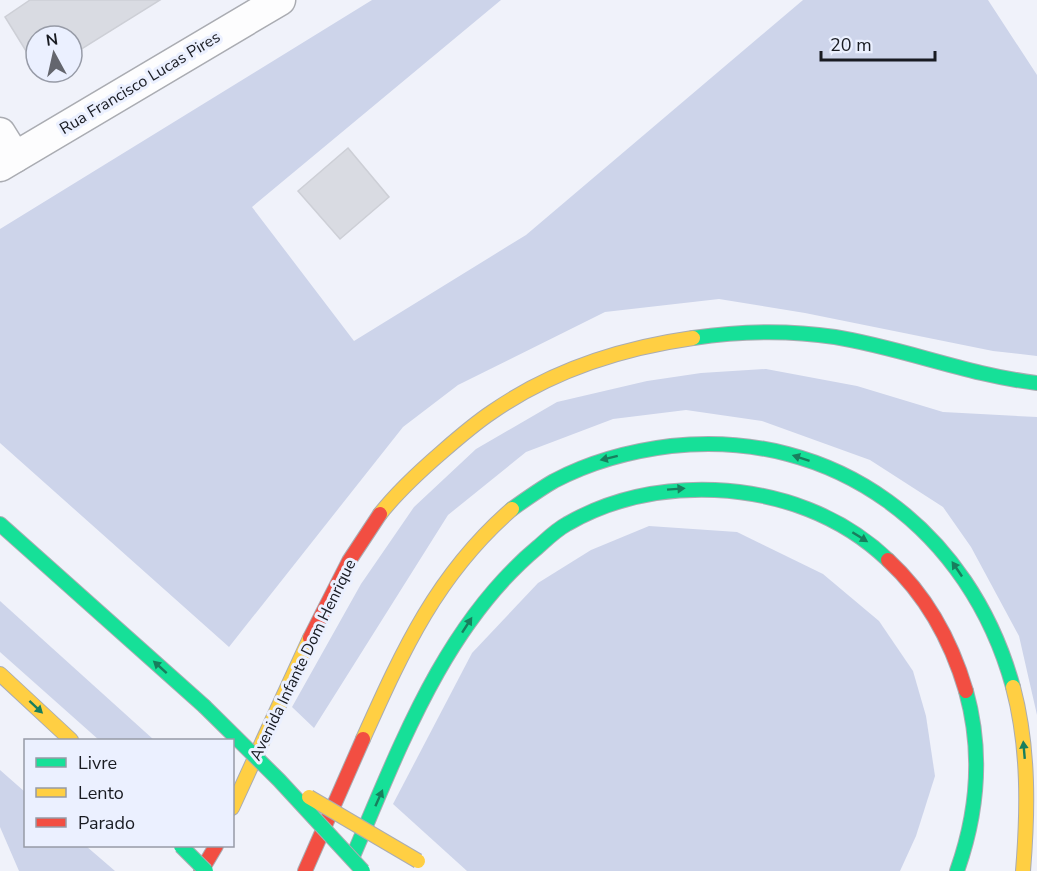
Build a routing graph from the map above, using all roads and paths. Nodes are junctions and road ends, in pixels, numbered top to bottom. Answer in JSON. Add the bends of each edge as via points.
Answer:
{"nodes":[{"id":1,"x":280,"y":0,"type":"edge"},
{"id":2,"x":5,"y":152,"type":"edge"},
{"id":3,"x":1037,"y":383,"type":"edge"},
{"id":4,"x":0,"y":524,"type":"edge"},
{"id":5,"x":0,"y":674,"type":"edge"},
{"id":6,"x":69,"y":739,"type":"edge"},
{"id":7,"x":279,"y":780,"type":"junction"},
{"id":8,"x":234,"y":804,"type":"edge"},
{"id":9,"x":182,"y":847,"type":"edge"},
{"id":10,"x":215,"y":847,"type":"edge"},
{"id":11,"x":201,"y":871,"type":"edge"},
{"id":12,"x":206,"y":871,"type":"edge"},
{"id":13,"x":305,"y":871,"type":"edge"},
{"id":14,"x":347,"y":871,"type":"edge"},
{"id":15,"x":363,"y":871,"type":"edge"},
{"id":16,"x":429,"y":871,"type":"edge"},
{"id":17,"x":957,"y":871,"type":"edge"},
{"id":18,"x":1023,"y":871,"type":"edge"}],
"edges":[{"from":1,"to":2,"type":"street","name":"Rua Francisco Lucas Pires"},
{"from":3,"to":8,"type":"main road","name":"Avenida Infante Dom Henrique","via":[[988,376],[848,339],[785,332],[723,333],[662,343],[603,357],[548,380],[495,409],[458,438],[419,472],[378,517],[321,616]]},
{"from":7,"to":4,"type":"main road","one_way":true,"bridge":true,"via":[[204,706]]},
{"from":5,"to":6,"type":"main road","one_way":true},
{"from":7,"to":15,"type":"main road","bridge":true},
{"from":7,"to":16,"type":"main road","bridge":true},
{"from":9,"to":12,"type":"main road","bridge":true},
{"from":10,"to":11,"type":"main road"},
{"from":18,"to":13,"type":"main road","one_way":true,"via":[[1027,780],[1023,733],[1012,684],[998,639],[979,601],[951,560],[880,495],[842,474],[799,456],[744,446],[693,444],[641,450],[596,461],[547,484],[479,538],[425,611],[398,662]]},
{"from":14,"to":17,"type":"main road","one_way":true,"via":[[414,719],[448,655],[481,604],[520,560],[563,526],[614,502],[668,489],[720,487],[778,497],[826,515],[872,544],[906,575],[931,606],[966,682],[975,729],[979,776],[973,823]]}]}
